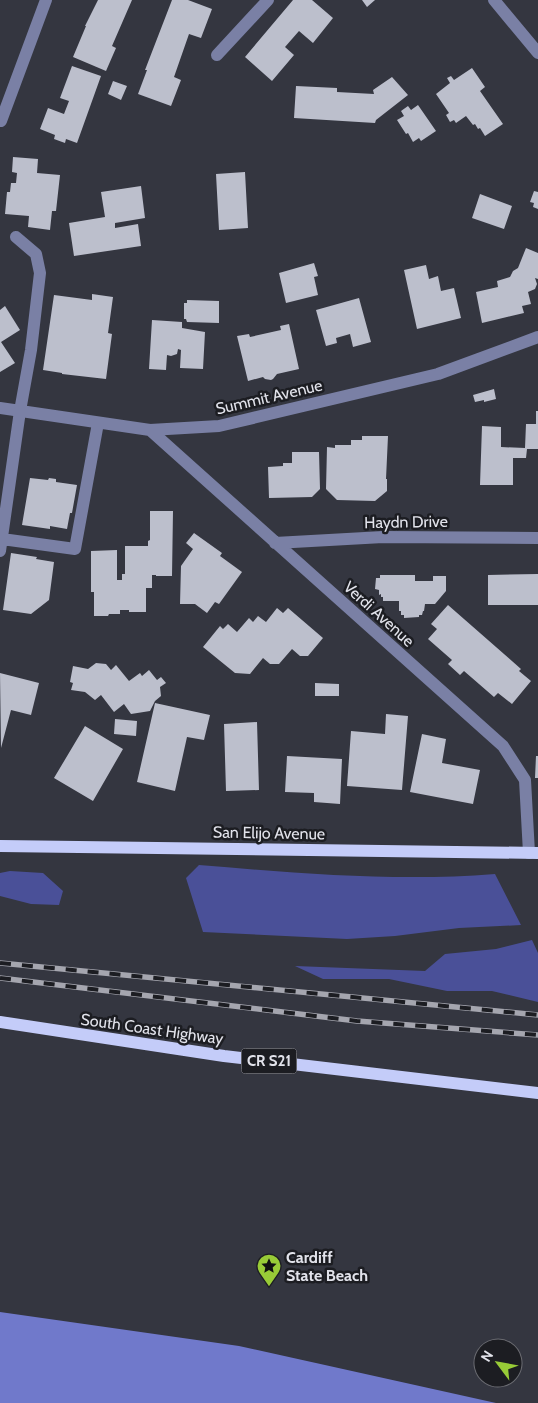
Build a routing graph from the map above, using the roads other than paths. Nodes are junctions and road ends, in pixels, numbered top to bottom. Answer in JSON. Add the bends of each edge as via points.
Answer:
{"nodes":[{"id":1,"x":46,"y":0,"type":"edge"},
{"id":2,"x":268,"y":0,"type":"edge"},
{"id":3,"x":494,"y":0,"type":"edge"},
{"id":4,"x":538,"y":53,"type":"edge"},
{"id":5,"x":217,"y":55,"type":"dead end"},
{"id":6,"x":1,"y":121,"type":"edge"},
{"id":7,"x":16,"y":237,"type":"dead end"},
{"id":8,"x":538,"y":337,"type":"edge"},
{"id":9,"x":0,"y":408,"type":"edge"},
{"id":10,"x":20,"y":411,"type":"junction"},
{"id":11,"x":98,"y":423,"type":"junction"},
{"id":12,"x":150,"y":430,"type":"junction"},
{"id":13,"x":538,"y":538,"type":"edge"},
{"id":14,"x":275,"y":543,"type":"junction"},
{"id":15,"x":1,"y":545,"type":"edge"},
{"id":16,"x":0,"y":846,"type":"edge"},
{"id":17,"x":534,"y":853,"type":"edge"},
{"id":18,"x":0,"y":1022,"type":"edge"},
{"id":19,"x":538,"y":1093,"type":"edge"}],
"edges":[{"from":1,"to":6,"type":"street"},
{"from":2,"to":5,"type":"street"},
{"from":3,"to":4,"type":"street"},
{"from":7,"to":10,"type":"street","via":[[36,254],[40,273]]},
{"from":8,"to":12,"type":"street","name":"Summit Avenue","via":[[438,374],[219,426]]},
{"from":9,"to":10,"type":"street","name":"Summit Avenue"},
{"from":10,"to":11,"type":"street","name":"Summit Avenue"},
{"from":10,"to":15,"type":"street"},
{"from":11,"to":12,"type":"street","name":"Summit Avenue"},
{"from":11,"to":15,"type":"street","via":[[75,549]]},
{"from":12,"to":14,"type":"street","name":"Verdi Avenue"},
{"from":13,"to":14,"type":"street","name":"Haydn Drive","via":[[383,537]]},
{"from":14,"to":17,"type":"street","name":"Verdi Avenue","via":[[503,746],[524,780]]},
{"from":16,"to":17,"type":"main road","name":"San Elijo Avenue"},
{"from":18,"to":19,"type":"main road","name":"South Coast Highway","number":"CR S21","via":[[224,1056]]}]}
